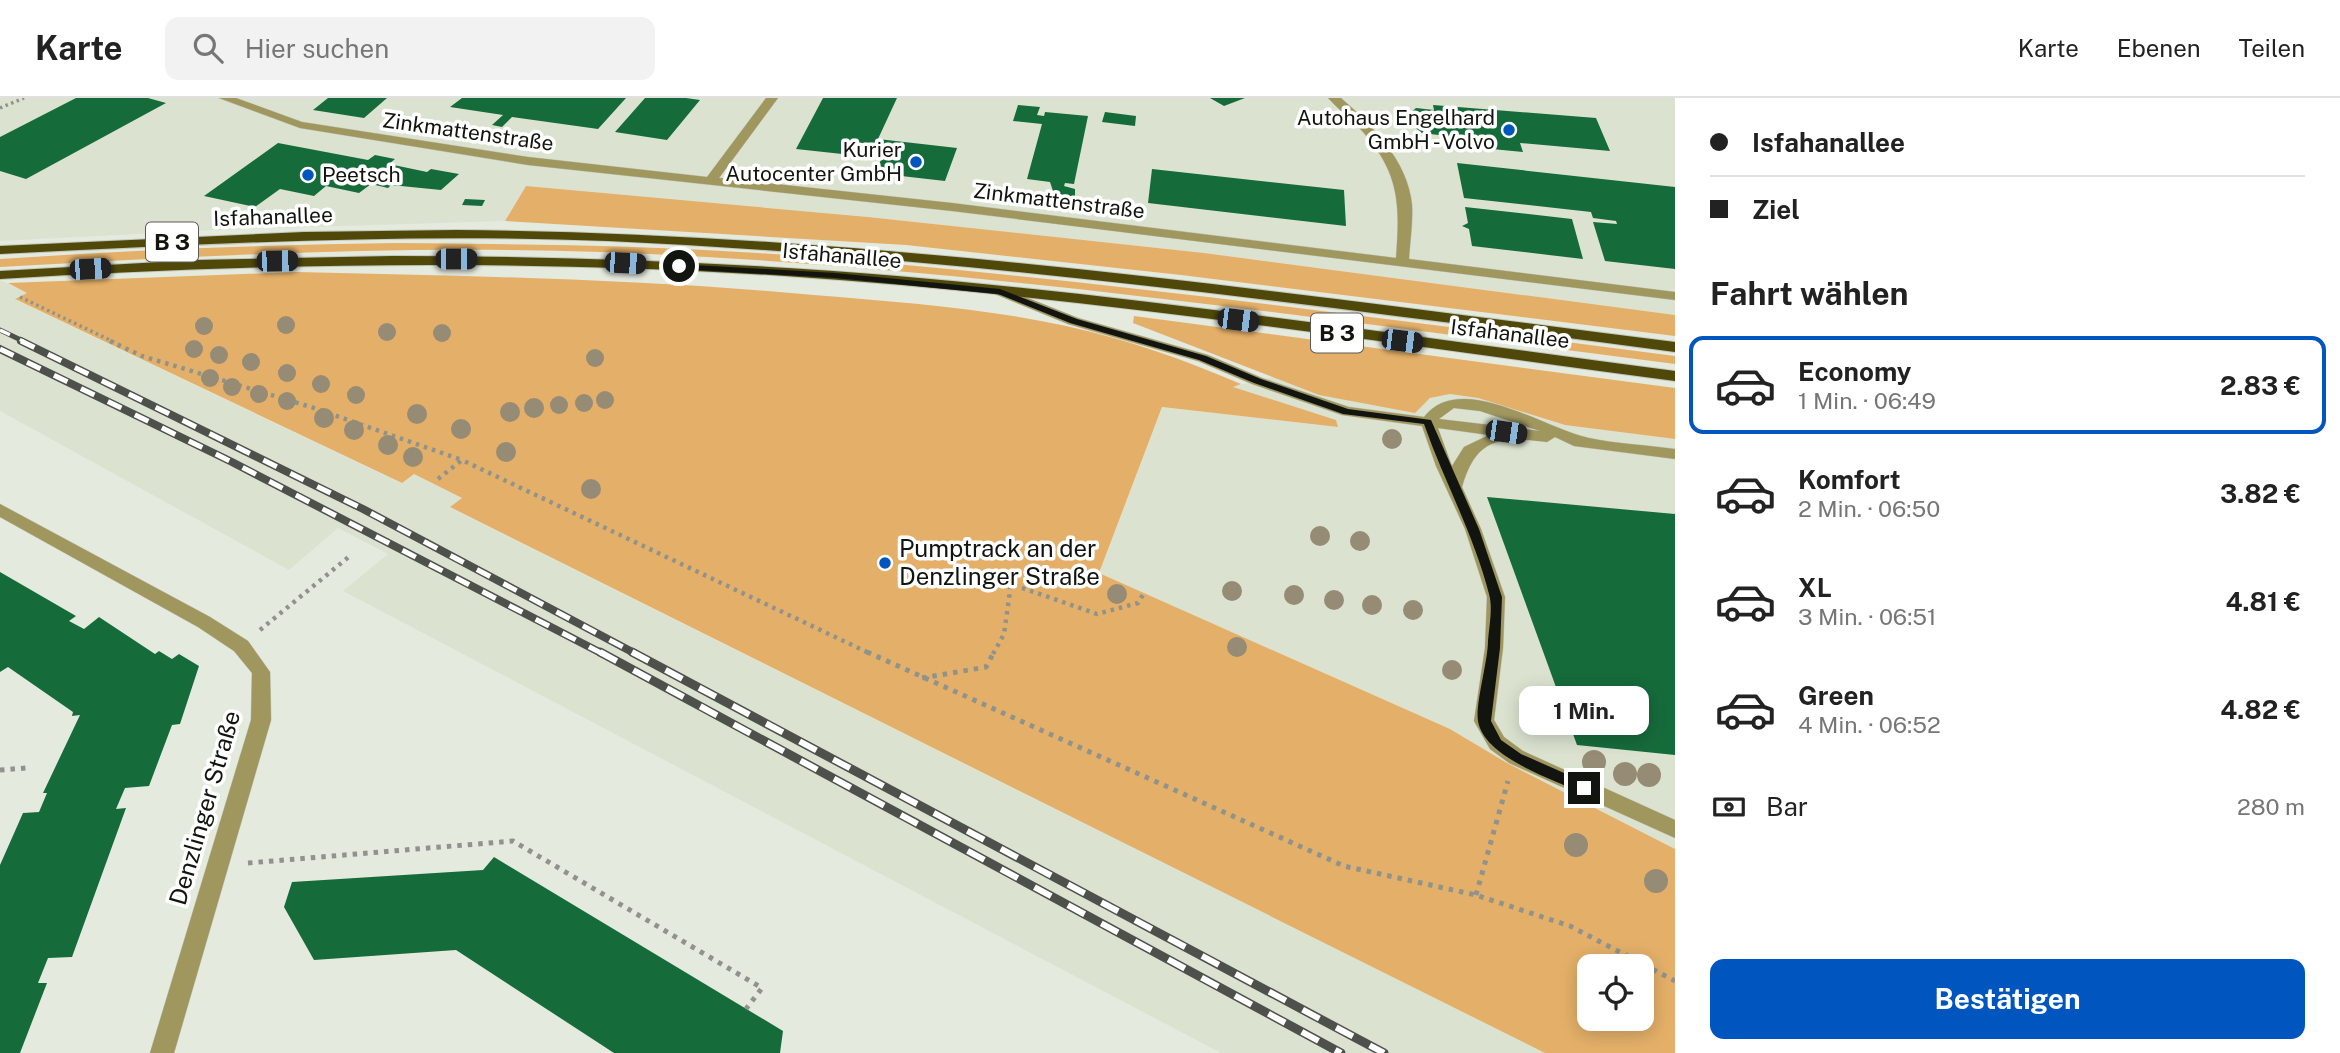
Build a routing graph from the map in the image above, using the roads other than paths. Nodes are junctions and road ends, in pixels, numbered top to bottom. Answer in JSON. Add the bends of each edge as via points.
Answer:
{"nodes":[{"id":1,"x":225,"y":98,"type":"edge"},
{"id":2,"x":772,"y":98,"type":"edge"},
{"id":3,"x":1334,"y":98,"type":"edge"},
{"id":4,"x":712,"y":180,"type":"junction"},
{"id":5,"x":0,"y":250,"type":"edge"},
{"id":6,"x":1402,"y":262,"type":"junction"},
{"id":7,"x":0,"y":275,"type":"edge"},
{"id":8,"x":1000,"y":291,"type":"junction"},
{"id":9,"x":1675,"y":296,"type":"edge"},
{"id":10,"x":1675,"y":347,"type":"edge"},
{"id":11,"x":1675,"y":376,"type":"edge"},
{"id":12,"x":1428,"y":422,"type":"junction"},
{"id":13,"x":1558,"y":439,"type":"junction"},
{"id":14,"x":1584,"y":442,"type":"junction"},
{"id":15,"x":1675,"y":454,"type":"edge"},
{"id":16,"x":1454,"y":487,"type":"junction"},
{"id":17,"x":0,"y":510,"type":"edge"},
{"id":18,"x":1675,"y":829,"type":"edge"},
{"id":19,"x":162,"y":1053,"type":"edge"}],
"edges":[{"from":1,"to":4,"type":"street","name":"Zinkmattenstraße","via":[[300,125],[403,143],[555,165]]},
{"from":2,"to":4,"type":"street"},
{"from":3,"to":6,"type":"street","via":[[1372,134],[1397,178],[1405,201]]},
{"from":4,"to":6,"type":"street","name":"Zinkmattenstraße"},
{"from":5,"to":10,"type":"highway","name":"Isfahanallee","number":"B 3","via":[[343,235],[554,235],[735,243],[1050,270]]},
{"from":6,"to":9,"type":"street","name":"Zinkmattenstraße"},
{"from":7,"to":8,"type":"highway","name":"Isfahanallee","number":"B 3","via":[[277,261],[519,260],[787,272]]},
{"from":8,"to":11,"type":"highway","name":"Isfahanallee","number":"B 3"},
{"from":8,"to":12,"type":"street","via":[[1073,321],[1203,358],[1347,412]]},
{"from":12,"to":13,"type":"street"},
{"from":12,"to":14,"type":"street","via":[[1436,410],[1453,403],[1474,405]]},
{"from":12,"to":16,"type":"street"},
{"from":13,"to":14,"type":"street"},
{"from":13,"to":16,"type":"street","via":[[1504,436],[1475,444],[1460,463]]},
{"from":14,"to":15,"type":"street"},
{"from":16,"to":18,"type":"street","via":[[1496,597],[1484,721],[1497,743],[1516,757]]},
{"from":17,"to":19,"type":"street","name":"Denzlinger Straße","via":[[204,622],[241,646],[261,672],[261,720]]}]}
